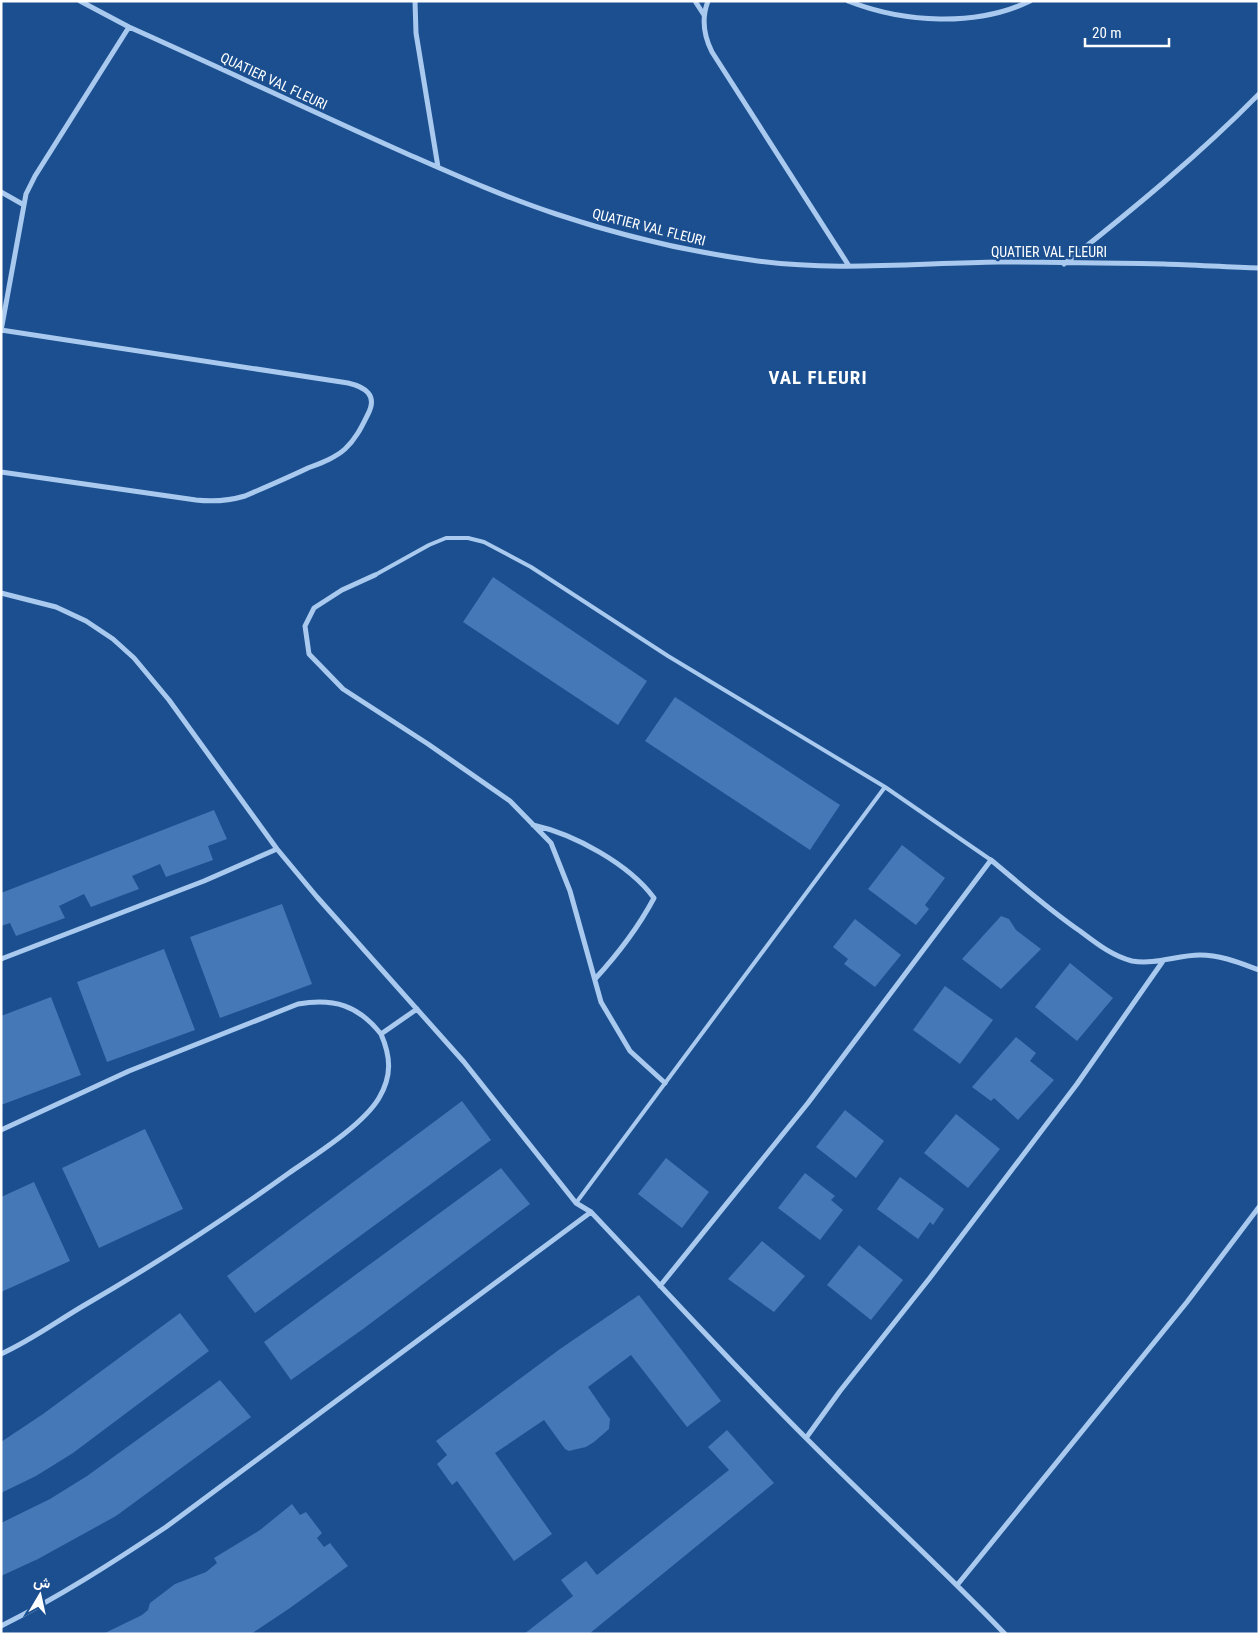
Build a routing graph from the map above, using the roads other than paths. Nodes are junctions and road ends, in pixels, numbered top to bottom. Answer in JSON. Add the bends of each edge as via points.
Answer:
{"nodes":[{"id":1,"x":80,"y":1,"type":"edge"},
{"id":2,"x":415,"y":1,"type":"edge"},
{"id":3,"x":695,"y":1,"type":"edge"},
{"id":4,"x":708,"y":1,"type":"edge"},
{"id":5,"x":848,"y":1,"type":"edge"},
{"id":6,"x":1030,"y":1,"type":"edge"},
{"id":7,"x":704,"y":15,"type":"junction"},
{"id":8,"x":129,"y":27,"type":"junction"},
{"id":9,"x":1259,"y":94,"type":"edge"},
{"id":10,"x":438,"y":167,"type":"junction"},
{"id":11,"x":1,"y":192,"type":"edge"},
{"id":12,"x":24,"y":205,"type":"junction"},
{"id":13,"x":1064,"y":264,"type":"junction"},
{"id":14,"x":848,"y":266,"type":"junction"},
{"id":15,"x":1259,"y":268,"type":"edge"},
{"id":16,"x":1,"y":330,"type":"edge"},
{"id":17,"x":1,"y":472,"type":"edge"},
{"id":18,"x":375,"y":575,"type":"joint"},
{"id":19,"x":1,"y":593,"type":"edge"},
{"id":20,"x":885,"y":787,"type":"junction"},
{"id":21,"x":533,"y":825,"type":"junction"},
{"id":22,"x":277,"y":849,"type":"junction"},
{"id":23,"x":990,"y":860,"type":"junction"},
{"id":24,"x":1,"y":959,"type":"edge"},
{"id":25,"x":1163,"y":961,"type":"junction"},
{"id":26,"x":1259,"y":970,"type":"edge"},
{"id":27,"x":595,"y":979,"type":"junction"},
{"id":28,"x":417,"y":1009,"type":"junction"},
{"id":29,"x":381,"y":1034,"type":"junction"},
{"id":30,"x":665,"y":1083,"type":"junction"},
{"id":31,"x":1,"y":1130,"type":"edge"},
{"id":32,"x":576,"y":1203,"type":"junction"},
{"id":33,"x":1259,"y":1207,"type":"edge"},
{"id":34,"x":591,"y":1212,"type":"junction"},
{"id":35,"x":660,"y":1286,"type":"junction"},
{"id":36,"x":1,"y":1354,"type":"edge"},
{"id":37,"x":806,"y":1438,"type":"junction"},
{"id":38,"x":958,"y":1584,"type":"junction"},
{"id":39,"x":1,"y":1626,"type":"edge"},
{"id":40,"x":1005,"y":1634,"type":"edge"}],
"edges":[{"from":1,"to":8,"type":"street","name":"QUATIER VAL FLEURI"},
{"from":2,"to":10,"type":"street","via":[[416,33]]},
{"from":3,"to":7,"type":"street"},
{"from":4,"to":7,"type":"street"},
{"from":5,"to":6,"type":"street","via":[[906,16],[956,19],[1003,12]]},
{"from":7,"to":14,"type":"street","via":[[704,33],[712,52]]},
{"from":8,"to":10,"type":"street","name":"QUATIER VAL FLEURI"},
{"from":8,"to":12,"type":"street","via":[[35,176]]},
{"from":9,"to":13,"type":"street","via":[[1172,176]]},
{"from":10,"to":14,"type":"street","name":"QUATIER VAL FLEURI","via":[[554,214],[649,240],[754,261]]},
{"from":11,"to":12,"type":"street"},
{"from":12,"to":16,"type":"street"},
{"from":13,"to":14,"type":"street","name":"QUATIER VAL FLEURI","via":[[1000,262]]},
{"from":13,"to":15,"type":"street","name":"QUATIER VAL FLEURI"},
{"from":16,"to":17,"type":"street","via":[[348,383],[368,391],[372,400],[358,433],[345,449],[327,460],[232,500],[196,500]]},
{"from":18,"to":20,"type":"lane","via":[[446,538],[484,542],[531,567],[668,656]]},
{"from":18,"to":21,"type":"street","via":[[342,590],[314,608],[305,626],[309,654],[343,689],[510,801]]},
{"from":19,"to":22,"type":"street","via":[[56,608],[86,621],[134,658],[169,700]]},
{"from":20,"to":23,"type":"lane"},
{"from":20,"to":30,"type":"lane"},
{"from":21,"to":27,"type":"street","via":[[551,843],[570,891]]},
{"from":21,"to":27,"type":"street","via":[[578,840],[607,857],[645,886],[654,898],[620,950]]},
{"from":22,"to":24,"type":"street","via":[[204,881]]},
{"from":22,"to":28,"type":"street"},
{"from":23,"to":25,"type":"street","via":[[1046,907],[1103,948],[1132,960]]},
{"from":23,"to":35,"type":"street","via":[[808,1103]]},
{"from":25,"to":26,"type":"street","via":[[1199,955],[1217,956]]},
{"from":25,"to":37,"type":"street","via":[[1077,1084]]},
{"from":27,"to":30,"type":"street","via":[[601,1002],[630,1051]]},
{"from":28,"to":29,"type":"street"},
{"from":28,"to":32,"type":"street","via":[[464,1062]]},
{"from":29,"to":31,"type":"street","via":[[362,1013],[349,1007],[322,1001],[298,1004],[129,1071]]},
{"from":29,"to":36,"type":"street","via":[[390,1072],[368,1114],[224,1219],[130,1279]]},
{"from":30,"to":32,"type":"lane"},
{"from":32,"to":34,"type":"street"},
{"from":33,"to":38,"type":"street","via":[[1187,1302]]},
{"from":34,"to":35,"type":"street"},
{"from":34,"to":39,"type":"street","via":[[166,1527],[92,1576]]},
{"from":35,"to":37,"type":"street"},
{"from":37,"to":38,"type":"street"},
{"from":38,"to":40,"type":"street"}]}
